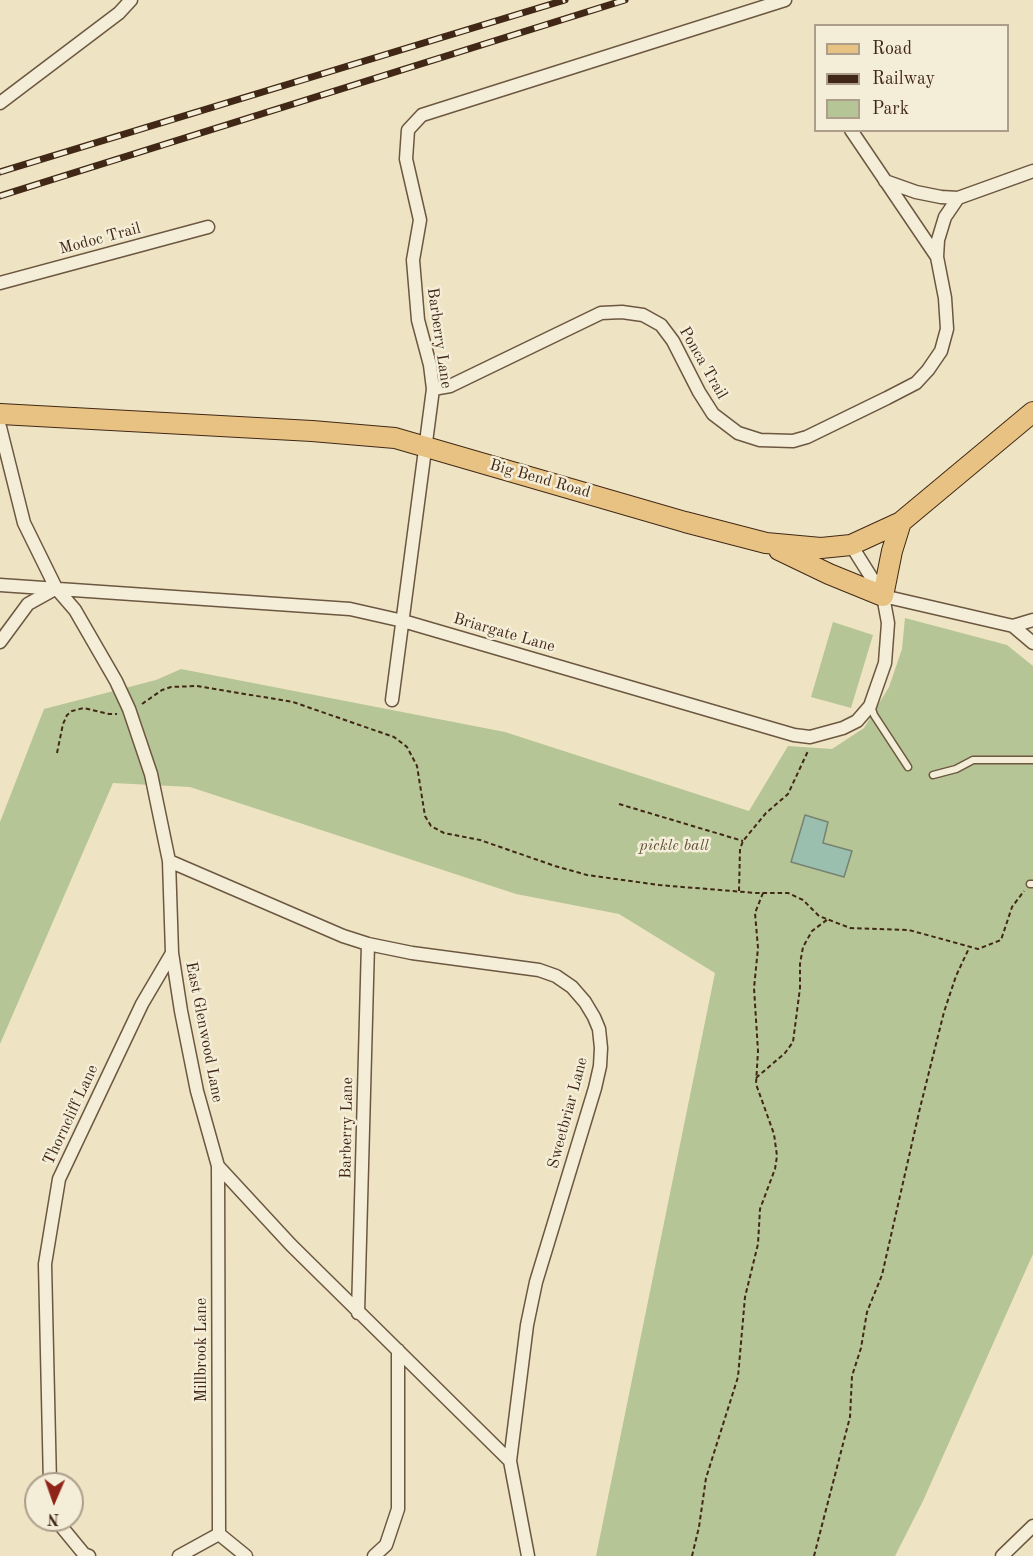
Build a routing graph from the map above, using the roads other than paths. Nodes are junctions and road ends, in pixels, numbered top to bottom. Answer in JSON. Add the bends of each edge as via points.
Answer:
{"nodes":[{"id":1,"x":131,"y":0,"type":"edge"},
{"id":2,"x":785,"y":0,"type":"edge"},
{"id":3,"x":0,"y":103,"type":"edge"},
{"id":4,"x":852,"y":132,"type":"edge"},
{"id":5,"x":1033,"y":171,"type":"edge"},
{"id":6,"x":885,"y":181,"type":"junction"},
{"id":7,"x":958,"y":198,"type":"junction"},
{"id":8,"x":208,"y":227,"type":"dead end"},
{"id":9,"x":936,"y":257,"type":"junction"},
{"id":10,"x":0,"y":283,"type":"edge"},
{"id":11,"x":433,"y":388,"type":"junction"},
{"id":12,"x":1033,"y":412,"type":"edge"},
{"id":13,"x":0,"y":414,"type":"edge"},
{"id":14,"x":0,"y":427,"type":"edge"},
{"id":15,"x":425,"y":446,"type":"junction"},
{"id":16,"x":901,"y":522,"type":"junction"},
{"id":17,"x":766,"y":543,"type":"junction"},
{"id":18,"x":851,"y":545,"type":"junction"},
{"id":19,"x":0,"y":585,"type":"edge"},
{"id":20,"x":56,"y":588,"type":"junction"},
{"id":21,"x":883,"y":596,"type":"junction"},
{"id":22,"x":1033,"y":620,"type":"edge"},
{"id":23,"x":403,"y":621,"type":"junction"},
{"id":24,"x":1013,"y":626,"type":"junction"},
{"id":25,"x":0,"y":642,"type":"edge"},
{"id":26,"x":1033,"y":643,"type":"edge"},
{"id":27,"x":392,"y":700,"type":"dead end"},
{"id":28,"x":870,"y":706,"type":"junction"},
{"id":29,"x":1033,"y":760,"type":"edge"},
{"id":30,"x":908,"y":767,"type":"dead end"},
{"id":31,"x":933,"y":775,"type":"dead end"},
{"id":32,"x":169,"y":861,"type":"junction"},
{"id":33,"x":368,"y":944,"type":"junction"},
{"id":34,"x":172,"y":953,"type":"junction"},
{"id":35,"x":218,"y":1166,"type":"junction"},
{"id":36,"x":358,"y":1313,"type":"junction"},
{"id":37,"x":398,"y":1350,"type":"junction"},
{"id":38,"x":510,"y":1461,"type":"junction"},
{"id":39,"x":50,"y":1472,"type":"edge"},
{"id":40,"x":1033,"y":1526,"type":"edge"},
{"id":41,"x":66,"y":1532,"type":"edge"},
{"id":42,"x":219,"y":1534,"type":"junction"},
{"id":43,"x":89,"y":1556,"type":"edge"},
{"id":44,"x":179,"y":1556,"type":"edge"},
{"id":45,"x":246,"y":1556,"type":"edge"},
{"id":46,"x":374,"y":1556,"type":"edge"},
{"id":47,"x":528,"y":1556,"type":"edge"},
{"id":48,"x":1002,"y":1556,"type":"edge"}],
"edges":[{"from":1,"to":3,"type":"street"},
{"from":2,"to":11,"type":"street","name":"Barberry Lane","via":[[422,115],[408,130],[406,159],[420,220],[413,260],[418,321]]},
{"from":4,"to":6,"type":"street","name":"Ponca Trail"},
{"from":5,"to":7,"type":"street"},
{"from":6,"to":7,"type":"street","via":[[915,192]]},
{"from":6,"to":9,"type":"street","name":"Ponca Trail"},
{"from":7,"to":9,"type":"street","name":"Ponca Trail","via":[[945,217]]},
{"from":8,"to":10,"type":"street","name":"Modoc Trail"},
{"from":9,"to":11,"type":"street","name":"Ponca Trail","via":[[947,329],[941,351],[928,370],[916,383],[793,441],[760,440],[738,433],[713,414],[673,340],[661,325],[643,315],[601,313],[450,386]]},
{"from":11,"to":15,"type":"street","name":"Barberry Lane"},
{"from":12,"to":16,"type":"main road","name":"Big Bend Road"},
{"from":13,"to":15,"type":"main road","name":"Big Bend Road","via":[[332,432],[395,438]]},
{"from":14,"to":20,"type":"street","name":"East Glenwood Lane","via":[[24,524]]},
{"from":15,"to":17,"type":"main road","name":"Big Bend Road"},
{"from":15,"to":23,"type":"street","name":"Barberry Lane"},
{"from":16,"to":18,"type":"main road","name":"Big Bend Road"},
{"from":16,"to":21,"type":"main road"},
{"from":17,"to":18,"type":"main road","name":"Big Bend Road","via":[[821,548]]},
{"from":17,"to":21,"type":"main road"},
{"from":18,"to":21,"type":"street"},
{"from":19,"to":20,"type":"street","name":"Briargate Lane"},
{"from":20,"to":23,"type":"street","name":"Briargate Lane","via":[[350,609]]},
{"from":20,"to":25,"type":"street","via":[[28,604]]},
{"from":20,"to":32,"type":"street","name":"East Glenwood Lane","via":[[75,610],[129,709],[151,774]]},
{"from":21,"to":24,"type":"street"},
{"from":21,"to":28,"type":"street","via":[[888,623],[885,663]]},
{"from":22,"to":24,"type":"street"},
{"from":23,"to":27,"type":"street","name":"Barberry Lane"},
{"from":23,"to":28,"type":"street","name":"Briargate Lane","via":[[794,735],[826,734],[857,721]]},
{"from":24,"to":26,"type":"street"},
{"from":28,"to":30,"type":"lane"},
{"from":29,"to":31,"type":"lane","via":[[973,760]]},
{"from":32,"to":33,"type":"street","name":"Sweetbriar Lane"},
{"from":32,"to":34,"type":"street","name":"East Glenwood Lane"},
{"from":33,"to":36,"type":"street","name":"Barberry Lane"},
{"from":33,"to":38,"type":"street","name":"Sweetbriar Lane","via":[[539,970],[556,976],[585,1002],[599,1029],[596,1088],[536,1282],[527,1325]]},
{"from":34,"to":35,"type":"street","name":"East Glenwood Lane","via":[[197,1091]]},
{"from":34,"to":39,"type":"street","name":"Thorncliff Lane","via":[[142,1004],[59,1179],[45,1264]]},
{"from":35,"to":36,"type":"street","name":"East Glenwood Lane"},
{"from":35,"to":42,"type":"street","name":"Millbrook Lane"},
{"from":36,"to":37,"type":"street","name":"East Glenwood Lane"},
{"from":37,"to":38,"type":"street","name":"East Glenwood Lane"},
{"from":37,"to":46,"type":"street","via":[[398,1509],[386,1545]]},
{"from":38,"to":47,"type":"street"},
{"from":40,"to":48,"type":"street"},
{"from":41,"to":43,"type":"street"},
{"from":42,"to":44,"type":"street"},
{"from":42,"to":45,"type":"street"}]}
